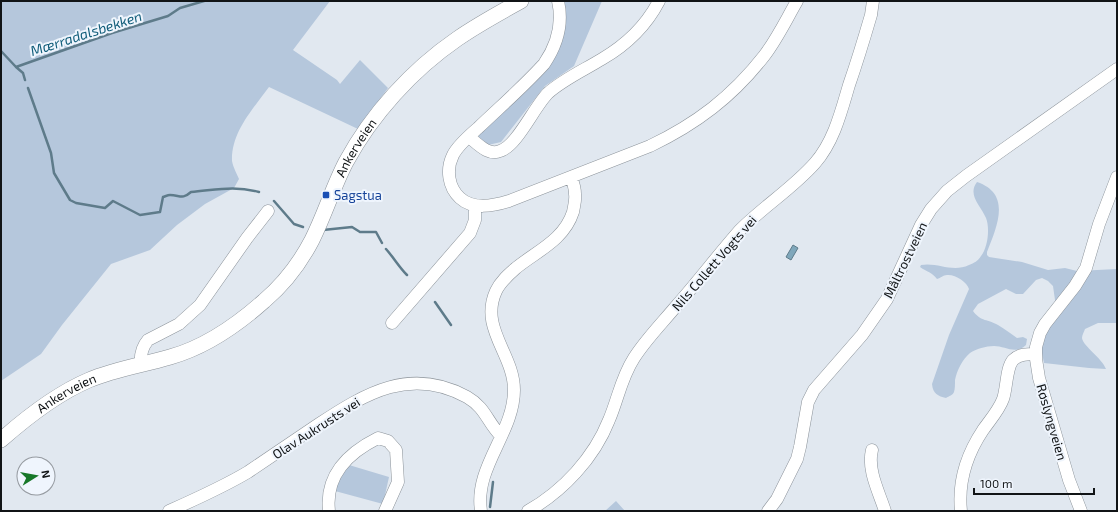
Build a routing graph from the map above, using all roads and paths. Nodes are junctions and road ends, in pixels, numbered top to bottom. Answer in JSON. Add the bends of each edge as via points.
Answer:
{"nodes":[{"id":1,"x":521,"y":1,"type":"edge"},
{"id":2,"x":558,"y":1,"type":"edge"},
{"id":3,"x":659,"y":1,"type":"edge"},
{"id":4,"x":797,"y":1,"type":"edge"},
{"id":5,"x":873,"y":1,"type":"edge"},
{"id":6,"x":1117,"y":69,"type":"edge"},
{"id":7,"x":469,"y":136,"type":"junction"},
{"id":8,"x":571,"y":177,"type":"junction"},
{"id":9,"x":1117,"y":177,"type":"edge"},
{"id":10,"x":475,"y":205,"type":"junction"},
{"id":11,"x":268,"y":211,"type":"dead end"},
{"id":12,"x":392,"y":323,"type":"dead end"},
{"id":13,"x":1036,"y":354,"type":"junction"},
{"id":14,"x":141,"y":365,"type":"junction"},
{"id":15,"x":501,"y":436,"type":"junction"},
{"id":16,"x":1,"y":440,"type":"edge"},
{"id":17,"x":872,"y":450,"type":"dead end"},
{"id":18,"x":169,"y":511,"type":"edge"},
{"id":19,"x":329,"y":511,"type":"edge"},
{"id":20,"x":385,"y":511,"type":"edge"},
{"id":21,"x":481,"y":511,"type":"edge"},
{"id":22,"x":528,"y":511,"type":"edge"},
{"id":23,"x":768,"y":511,"type":"edge"},
{"id":24,"x":885,"y":511,"type":"edge"},
{"id":25,"x":961,"y":511,"type":"edge"},
{"id":26,"x":1081,"y":511,"type":"edge"}],
"edges":[{"from":1,"to":14,"type":"main road","name":"Ankerveien","via":[[446,46],[424,64],[388,102],[364,133],[347,161],[304,254],[266,300],[211,340]]},
{"from":2,"to":7,"type":"street","via":[[559,28],[548,58]]},
{"from":3,"to":7,"type":"street","via":[[646,22],[629,40],[546,95],[507,147],[499,152],[490,152]]},
{"from":4,"to":8,"type":"street","via":[[764,56],[720,102],[694,122],[662,140]]},
{"from":5,"to":22,"type":"street","name":"Nils Collett Vogts vei","via":[[840,116],[824,151],[805,174],[740,230],[650,337],[624,375],[609,422],[592,452],[560,488]]},
{"from":6,"to":23,"type":"street","name":"Måltrostveien","via":[[966,176],[947,191],[931,209],[887,299],[862,335],[811,395],[805,413],[797,459],[777,499]]},
{"from":7,"to":10,"type":"street","via":[[456,150],[449,174],[452,187],[458,196]]},
{"from":8,"to":10,"type":"street","via":[[501,204]]},
{"from":8,"to":15,"type":"street","via":[[576,195],[568,224],[555,240],[505,278],[494,296],[493,328],[508,360],[514,383],[510,414]]},
{"from":9,"to":13,"type":"street","name":"Røslyngveien","via":[[1086,268],[1045,324],[1040,333]]},
{"from":10,"to":12,"type":"street","via":[[475,220],[470,233]]},
{"from":11,"to":14,"type":"street","via":[[200,305],[179,324],[144,344]]},
{"from":13,"to":25,"type":"street","via":[[1020,356],[1010,364],[1006,390],[1000,405],[975,444],[962,475]]},
{"from":13,"to":26,"type":"street","name":"Røslyngveien","via":[[1036,368],[1069,480]]},
{"from":14,"to":16,"type":"main road","name":"Ankerveien","via":[[107,373],[70,389]]},
{"from":15,"to":18,"type":"street","name":"Olav Aukrusts vei","via":[[477,403],[461,394],[429,384],[395,386],[363,397],[247,472]]},
{"from":15,"to":21,"type":"street","via":[[483,481]]},
{"from":17,"to":24,"type":"street","via":[[871,467]]},
{"from":19,"to":20,"type":"street","via":[[332,479],[338,469],[361,447],[378,438],[388,441],[396,450],[398,482]]}]}
